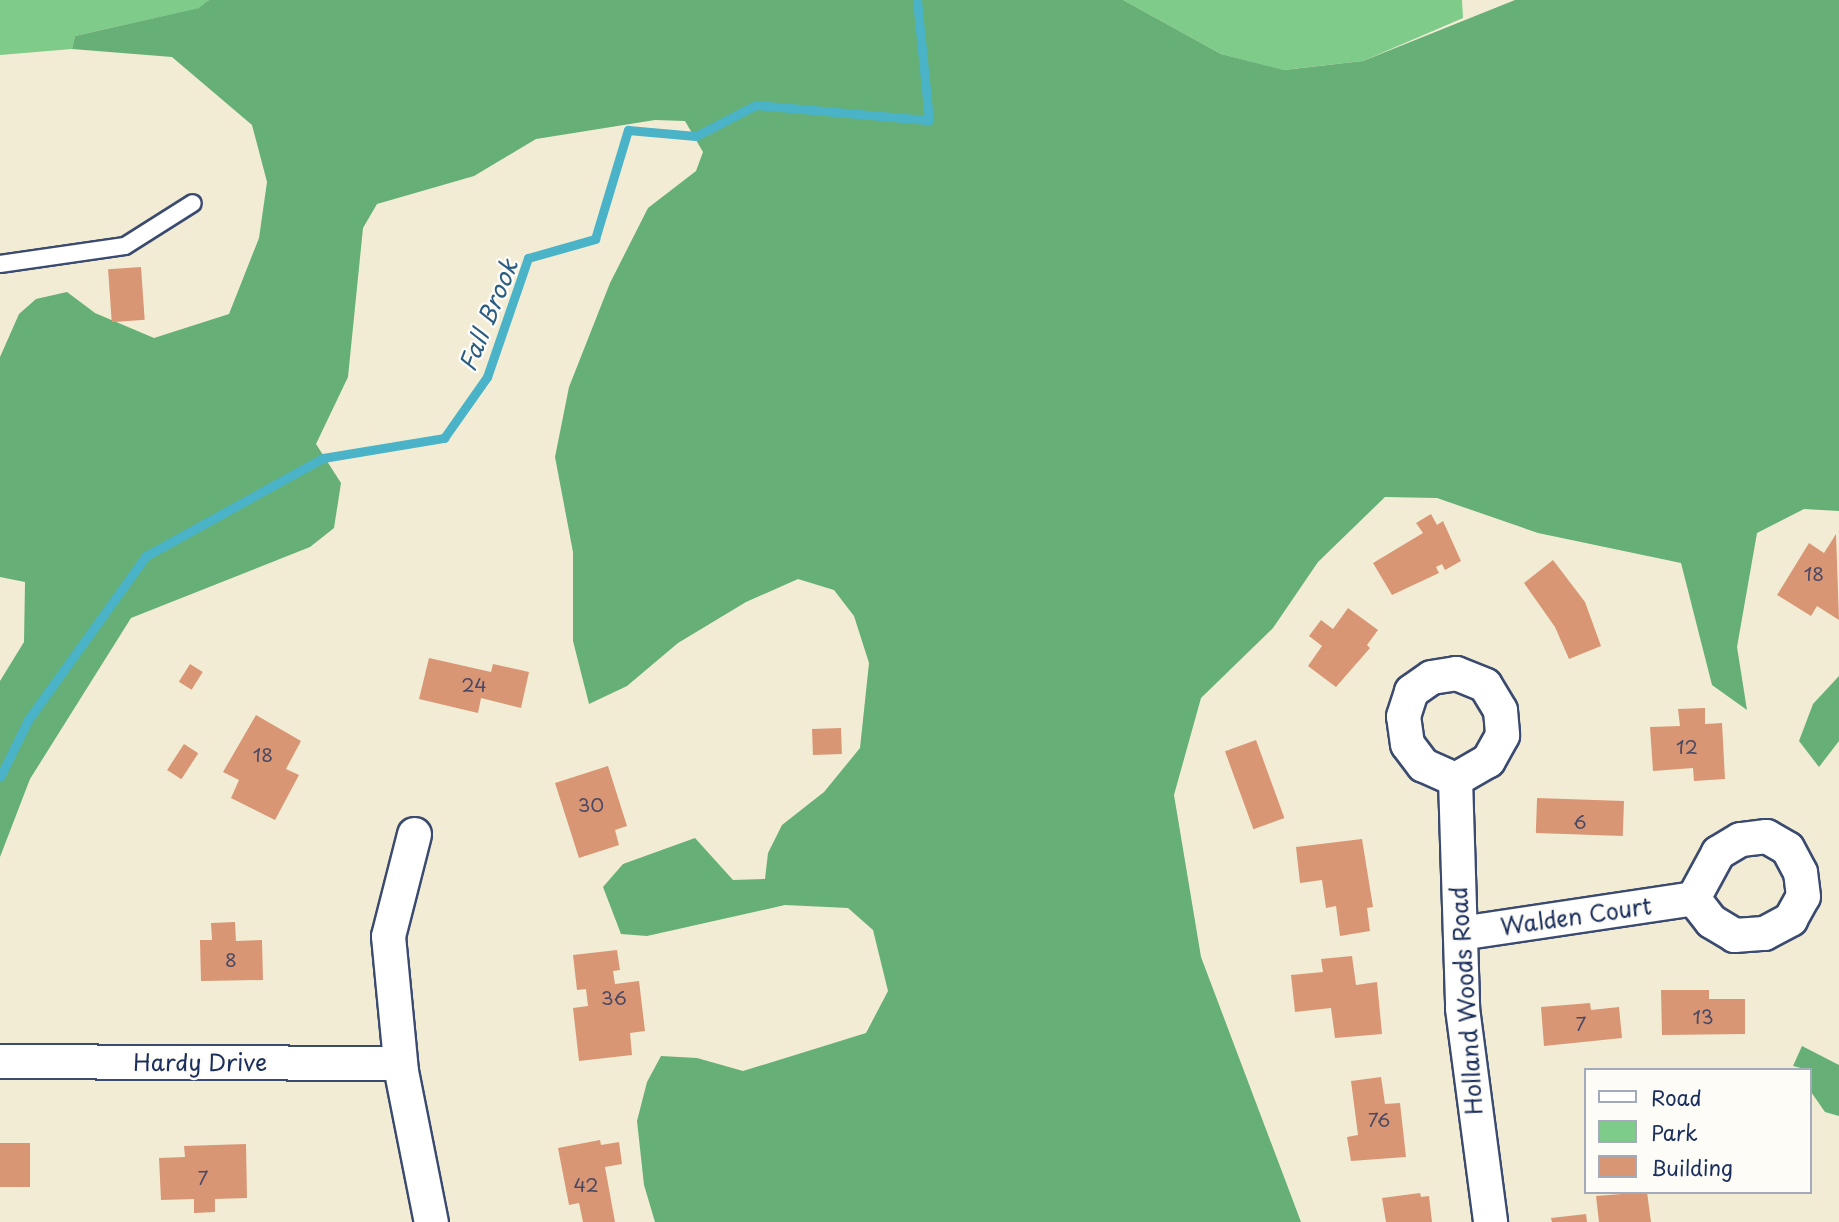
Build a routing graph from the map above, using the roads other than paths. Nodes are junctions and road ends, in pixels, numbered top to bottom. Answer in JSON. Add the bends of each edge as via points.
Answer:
{"nodes":[{"id":1,"x":193,"y":203,"type":"dead end"},
{"id":2,"x":0,"y":264,"type":"edge"},
{"id":3,"x":1455,"y":779,"type":"dead end"},
{"id":4,"x":414,"y":834,"type":"dead end"},
{"id":5,"x":1693,"y":898,"type":"dead end"},
{"id":6,"x":1460,"y":933,"type":"junction"},
{"id":7,"x":0,"y":1061,"type":"edge"},
{"id":8,"x":400,"y":1063,"type":"junction"},
{"id":9,"x":431,"y":1222,"type":"edge"},
{"id":10,"x":1490,"y":1222,"type":"edge"}],
"edges":[{"from":1,"to":2,"type":"lane","via":[[125,246]]},
{"from":3,"to":6,"type":"street","name":"Holland Woods Road"},
{"from":4,"to":8,"type":"street","via":[[388,936]]},
{"from":5,"to":6,"type":"street","name":"Walden Court"},
{"from":6,"to":10,"type":"street","name":"Holland Woods Road","via":[[1472,1108]]},
{"from":7,"to":8,"type":"street","name":"Hardy Drive"},
{"from":8,"to":9,"type":"street"}]}
